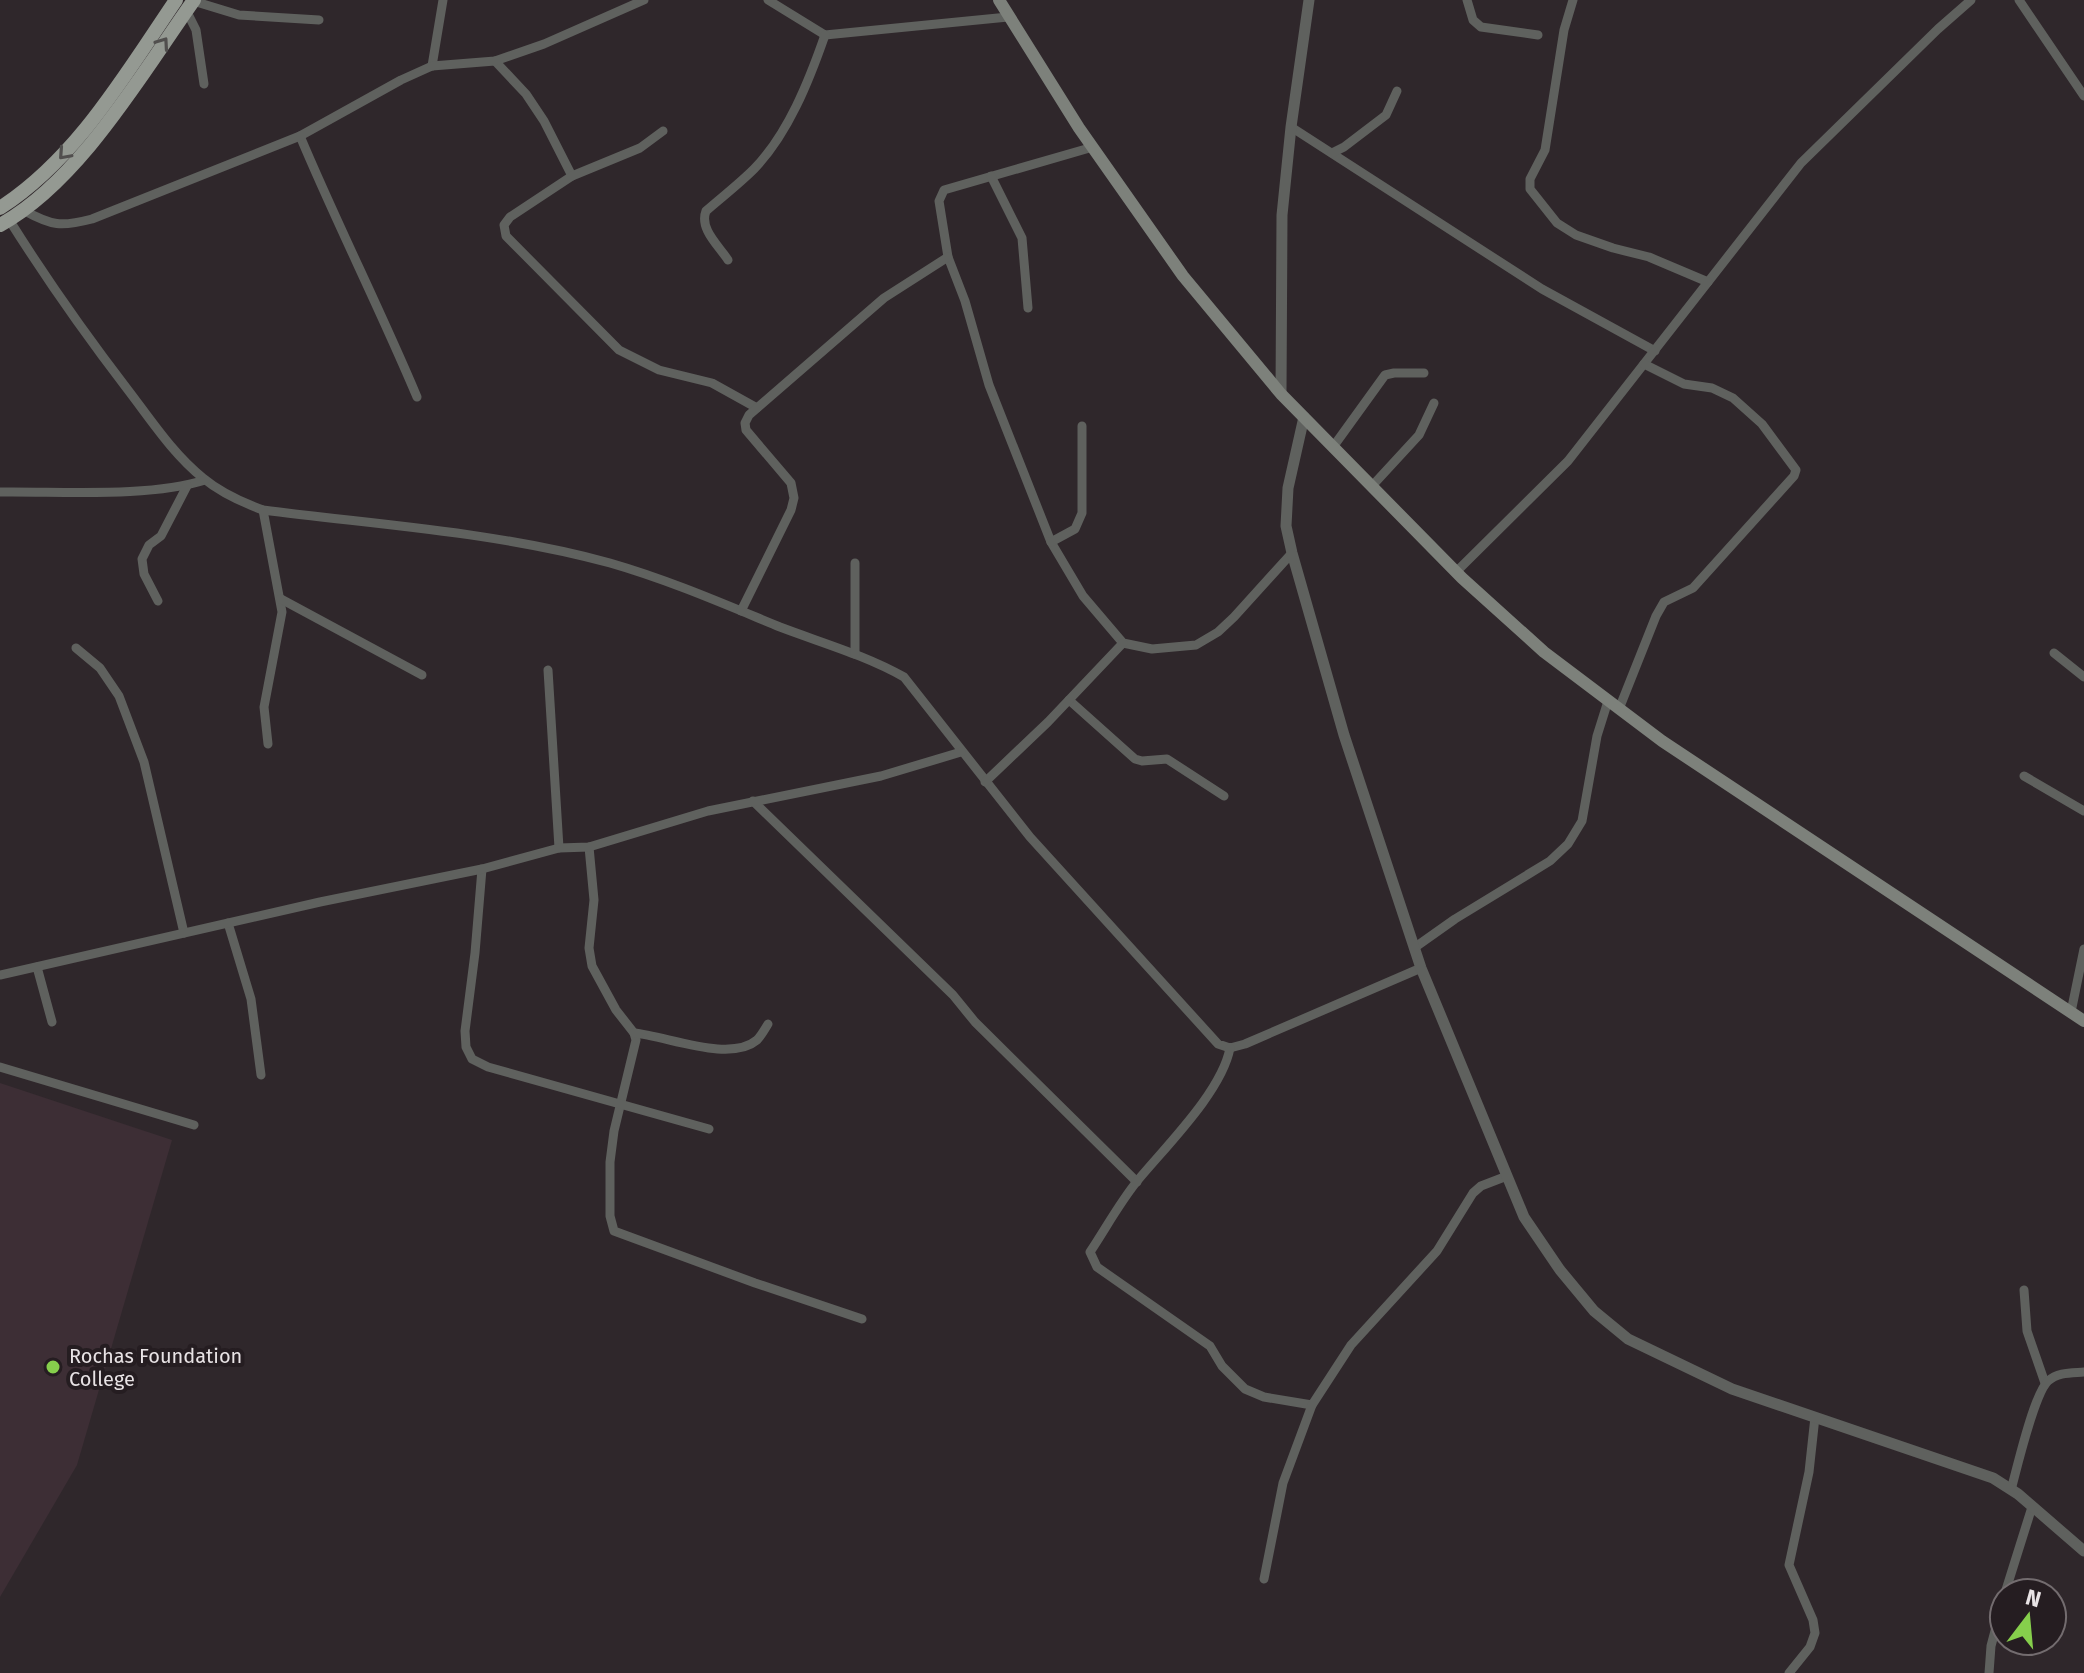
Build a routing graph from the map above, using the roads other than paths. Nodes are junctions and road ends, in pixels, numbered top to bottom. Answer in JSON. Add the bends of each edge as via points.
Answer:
{"nodes":[{"id":1,"x":443,"y":0,"type":"edge"},
{"id":2,"x":644,"y":0,"type":"edge"},
{"id":3,"x":768,"y":0,"type":"edge"},
{"id":4,"x":999,"y":0,"type":"edge"},
{"id":5,"x":1309,"y":0,"type":"edge"},
{"id":6,"x":1467,"y":0,"type":"edge"},
{"id":7,"x":1573,"y":0,"type":"edge"},
{"id":8,"x":1971,"y":0,"type":"edge"},
{"id":9,"x":2019,"y":0,"type":"edge"},
{"id":10,"x":187,"y":3,"type":"edge"},
{"id":11,"x":1008,"y":17,"type":"junction"},
{"id":12,"x":319,"y":20,"type":"dead end"},
{"id":13,"x":825,"y":35,"type":"junction"},
{"id":14,"x":1538,"y":35,"type":"dead end"},
{"id":15,"x":495,"y":61,"type":"junction"},
{"id":16,"x":432,"y":66,"type":"junction"},
{"id":17,"x":204,"y":84,"type":"dead end"},
{"id":18,"x":1397,"y":91,"type":"dead end"},
{"id":19,"x":2084,"y":96,"type":"edge"},
{"id":20,"x":1291,"y":127,"type":"junction"},
{"id":21,"x":663,"y":131,"type":"dead end"},
{"id":22,"x":300,"y":136,"type":"junction"},
{"id":23,"x":1093,"y":147,"type":"junction"},
{"id":24,"x":1332,"y":153,"type":"junction"},
{"id":25,"x":572,"y":176,"type":"junction"},
{"id":26,"x":991,"y":176,"type":"junction"},
{"id":27,"x":23,"y":210,"type":"junction"},
{"id":28,"x":2,"y":213,"type":"edge"},
{"id":29,"x":948,"y":257,"type":"junction"},
{"id":30,"x":728,"y":260,"type":"dead end"},
{"id":31,"x":1708,"y":282,"type":"junction"},
{"id":32,"x":1028,"y":308,"type":"dead end"},
{"id":33,"x":1655,"y":351,"type":"junction"},
{"id":34,"x":1644,"y":364,"type":"junction"},
{"id":35,"x":1424,"y":373,"type":"dead end"},
{"id":36,"x":1281,"y":394,"type":"junction"},
{"id":37,"x":417,"y":397,"type":"dead end"},
{"id":38,"x":1434,"y":403,"type":"dead end"},
{"id":39,"x":757,"y":408,"type":"junction"},
{"id":40,"x":1304,"y":417,"type":"junction"},
{"id":41,"x":1082,"y":426,"type":"dead end"},
{"id":42,"x":1333,"y":447,"type":"junction"},
{"id":43,"x":205,"y":480,"type":"junction"},
{"id":44,"x":187,"y":486,"type":"junction"},
{"id":45,"x":1372,"y":486,"type":"junction"},
{"id":46,"x":0,"y":492,"type":"edge"},
{"id":47,"x":263,"y":510,"type":"junction"},
{"id":48,"x":1051,"y":542,"type":"junction"},
{"id":49,"x":1292,"y":553,"type":"junction"},
{"id":50,"x":855,"y":563,"type":"dead end"},
{"id":51,"x":1456,"y":572,"type":"junction"},
{"id":52,"x":281,"y":599,"type":"junction"},
{"id":53,"x":158,"y":601,"type":"dead end"},
{"id":54,"x":741,"y":611,"type":"junction"},
{"id":55,"x":1123,"y":643,"type":"junction"},
{"id":56,"x":76,"y":648,"type":"dead end"},
{"id":57,"x":2054,"y":653,"type":"dead end"},
{"id":58,"x":855,"y":654,"type":"junction"},
{"id":59,"x":548,"y":670,"type":"dead end"},
{"id":60,"x":422,"y":675,"type":"dead end"},
{"id":61,"x":2084,"y":677,"type":"edge"},
{"id":62,"x":1069,"y":700,"type":"junction"},
{"id":63,"x":1613,"y":705,"type":"junction"},
{"id":64,"x":268,"y":744,"type":"dead end"},
{"id":65,"x":961,"y":752,"type":"junction"},
{"id":66,"x":2024,"y":776,"type":"dead end"},
{"id":67,"x":985,"y":782,"type":"junction"},
{"id":68,"x":1224,"y":796,"type":"dead end"},
{"id":69,"x":753,"y":801,"type":"junction"},
{"id":70,"x":2084,"y":811,"type":"edge"},
{"id":71,"x":589,"y":847,"type":"junction"},
{"id":72,"x":559,"y":848,"type":"junction"},
{"id":73,"x":482,"y":869,"type":"junction"},
{"id":74,"x":228,"y":923,"type":"junction"},
{"id":75,"x":184,"y":933,"type":"junction"},
{"id":76,"x":1414,"y":948,"type":"junction"},
{"id":77,"x":2084,"y":949,"type":"edge"},
{"id":78,"x":37,"y":967,"type":"junction"},
{"id":79,"x":1421,"y":968,"type":"junction"},
{"id":80,"x":0,"y":975,"type":"edge"},
{"id":81,"x":2071,"y":1012,"type":"junction"},
{"id":82,"x":2084,"y":1021,"type":"edge"},
{"id":83,"x":52,"y":1022,"type":"dead end"},
{"id":84,"x":768,"y":1024,"type":"dead end"},
{"id":85,"x":634,"y":1033,"type":"junction"},
{"id":86,"x":1230,"y":1048,"type":"junction"},
{"id":87,"x":0,"y":1067,"type":"edge"},
{"id":88,"x":261,"y":1075,"type":"dead end"},
{"id":89,"x":623,"y":1104,"type":"junction"},
{"id":90,"x":194,"y":1125,"type":"dead end"},
{"id":91,"x":709,"y":1129,"type":"dead end"},
{"id":92,"x":1507,"y":1176,"type":"junction"},
{"id":93,"x":1137,"y":1182,"type":"junction"},
{"id":94,"x":2024,"y":1290,"type":"dead end"},
{"id":95,"x":862,"y":1319,"type":"dead end"},
{"id":96,"x":2084,"y":1372,"type":"edge"},
{"id":97,"x":2045,"y":1383,"type":"junction"},
{"id":98,"x":1312,"y":1405,"type":"junction"},
{"id":99,"x":1815,"y":1417,"type":"junction"},
{"id":100,"x":2011,"y":1490,"type":"junction"},
{"id":101,"x":2032,"y":1507,"type":"junction"},
{"id":102,"x":2084,"y":1551,"type":"edge"},
{"id":103,"x":2011,"y":1577,"type":"edge"},
{"id":104,"x":1264,"y":1579,"type":"dead end"},
{"id":105,"x":1789,"y":1673,"type":"edge"}],
"edges":[{"from":1,"to":16,"type":"street"},
{"from":2,"to":15,"type":"street"},
{"from":3,"to":13,"type":"street"},
{"from":4,"to":11,"type":"main road"},
{"from":5,"to":20,"type":"street"},
{"from":6,"to":14,"type":"street","via":[[1481,27]]},
{"from":7,"to":31,"type":"street","via":[[1545,150],[1530,189],[1557,223],[1576,235]]},
{"from":8,"to":31,"type":"street","via":[[1801,163]]},
{"from":9,"to":19,"type":"street"},
{"from":10,"to":12,"type":"street","via":[[239,15]]},
{"from":10,"to":17,"type":"street"},
{"from":27,"to":10,"type":"main road","one_way":true,"via":[[85,150]]},
{"from":10,"to":28,"type":"main road","one_way":true,"via":[[79,137]]},
{"from":11,"to":13,"type":"street"},
{"from":11,"to":23,"type":"main road"},
{"from":13,"to":30,"type":"street","via":[[780,134],[755,168],[706,211],[704,226]]},
{"from":15,"to":16,"type":"street"},
{"from":15,"to":25,"type":"street","via":[[526,94]]},
{"from":16,"to":22,"type":"street"},
{"from":18,"to":24,"type":"street","via":[[1386,115]]},
{"from":20,"to":24,"type":"street"},
{"from":20,"to":36,"type":"street","via":[[1282,215]]},
{"from":21,"to":25,"type":"street","via":[[640,148]]},
{"from":22,"to":27,"type":"street","via":[[80,222],[47,223]]},
{"from":22,"to":37,"type":"street"},
{"from":23,"to":26,"type":"street"},
{"from":23,"to":36,"type":"main road","via":[[1183,276]]},
{"from":24,"to":33,"type":"street","via":[[1542,289]]},
{"from":25,"to":39,"type":"street","via":[[510,217],[504,225],[506,236],[619,350],[659,370],[712,383]]},
{"from":26,"to":29,"type":"street","via":[[940,194]]},
{"from":26,"to":32,"type":"street","via":[[1022,238]]},
{"from":27,"to":28,"type":"main road"},
{"from":28,"to":43,"type":"street","via":[[159,431]]},
{"from":29,"to":39,"type":"street","via":[[884,298]]},
{"from":29,"to":48,"type":"street","via":[[989,385]]},
{"from":31,"to":33,"type":"street"},
{"from":33,"to":34,"type":"street"},
{"from":34,"to":51,"type":"street","via":[[1568,461]]},
{"from":34,"to":63,"type":"street","via":[[1684,384],[1733,398],[1762,424],[1796,470],[1693,588],[1664,602]]},
{"from":35,"to":42,"type":"street","via":[[1385,375]]},
{"from":36,"to":40,"type":"main road"},
{"from":38,"to":45,"type":"street","via":[[1419,435]]},
{"from":39,"to":54,"type":"street","via":[[745,423],[746,430],[791,483],[794,498]]},
{"from":40,"to":42,"type":"main road"},
{"from":40,"to":49,"type":"street","via":[[1288,488],[1286,526]]},
{"from":41,"to":48,"type":"street","via":[[1082,513],[1075,529]]},
{"from":42,"to":45,"type":"main road"},
{"from":43,"to":44,"type":"street"},
{"from":43,"to":47,"type":"street"},
{"from":44,"to":46,"type":"street"},
{"from":44,"to":53,"type":"street","via":[[161,536],[142,559]]},
{"from":45,"to":51,"type":"main road"},
{"from":47,"to":52,"type":"street"},
{"from":47,"to":54,"type":"street","via":[[454,531],[545,549],[609,563]]},
{"from":48,"to":55,"type":"street","via":[[1083,596]]},
{"from":49,"to":55,"type":"street","via":[[1234,617],[1196,645],[1152,649]]},
{"from":49,"to":76,"type":"street","via":[[1344,735]]},
{"from":50,"to":58,"type":"street"},
{"from":51,"to":63,"type":"main road","via":[[1544,652]]},
{"from":52,"to":60,"type":"street"},
{"from":52,"to":64,"type":"street","via":[[264,707]]},
{"from":54,"to":58,"type":"street"},
{"from":55,"to":62,"type":"street"},
{"from":56,"to":75,"type":"street","via":[[100,668],[119,696],[144,762]]},
{"from":57,"to":61,"type":"street"},
{"from":58,"to":65,"type":"street","via":[[904,677]]},
{"from":59,"to":72,"type":"street"},
{"from":62,"to":67,"type":"street"},
{"from":62,"to":68,"type":"street","via":[[1135,759],[1167,759]]},
{"from":63,"to":76,"type":"street","via":[[1597,736],[1582,821],[1568,844],[1550,861]]},
{"from":63,"to":81,"type":"main road"},
{"from":65,"to":67,"type":"street"},
{"from":65,"to":69,"type":"street","via":[[881,776]]},
{"from":66,"to":70,"type":"street"},
{"from":67,"to":86,"type":"street","via":[[1218,1044]]},
{"from":69,"to":71,"type":"street"},
{"from":69,"to":93,"type":"street"},
{"from":71,"to":72,"type":"street"},
{"from":71,"to":85,"type":"street","via":[[592,966]]},
{"from":72,"to":73,"type":"street"},
{"from":73,"to":74,"type":"street"},
{"from":73,"to":89,"type":"street","via":[[465,1031],[472,1059]]},
{"from":74,"to":75,"type":"street"},
{"from":74,"to":88,"type":"street","via":[[251,999]]},
{"from":75,"to":78,"type":"street"},
{"from":76,"to":79,"type":"street"},
{"from":77,"to":81,"type":"street"},
{"from":78,"to":80,"type":"street"},
{"from":78,"to":83,"type":"street"},
{"from":79,"to":86,"type":"street"},
{"from":79,"to":92,"type":"street"},
{"from":81,"to":82,"type":"main road"},
{"from":84,"to":85,"type":"street","via":[[756,1041],[733,1050]]},
{"from":85,"to":89,"type":"street"},
{"from":86,"to":93,"type":"street","via":[[1209,1092]]},
{"from":87,"to":90,"type":"street"},
{"from":89,"to":91,"type":"street"},
{"from":89,"to":95,"type":"street","via":[[610,1162],[614,1231]]},
{"from":92,"to":98,"type":"street","via":[[1473,1193],[1437,1251],[1351,1345]]},
{"from":92,"to":99,"type":"street","via":[[1524,1217],[1560,1270],[1594,1311],[1628,1339],[1732,1389]]},
{"from":93,"to":98,"type":"street","via":[[1090,1252],[1093,1263],[1210,1346],[1245,1389]]},
{"from":94,"to":97,"type":"street","via":[[2027,1331]]},
{"from":96,"to":97,"type":"street","via":[[2058,1374]]},
{"from":97,"to":100,"type":"street"},
{"from":98,"to":104,"type":"street","via":[[1283,1483]]},
{"from":99,"to":100,"type":"street","via":[[1993,1478]]},
{"from":99,"to":105,"type":"street","via":[[1789,1565],[1815,1633]]},
{"from":100,"to":101,"type":"street"},
{"from":101,"to":102,"type":"street"},
{"from":101,"to":103,"type":"street"}]}
